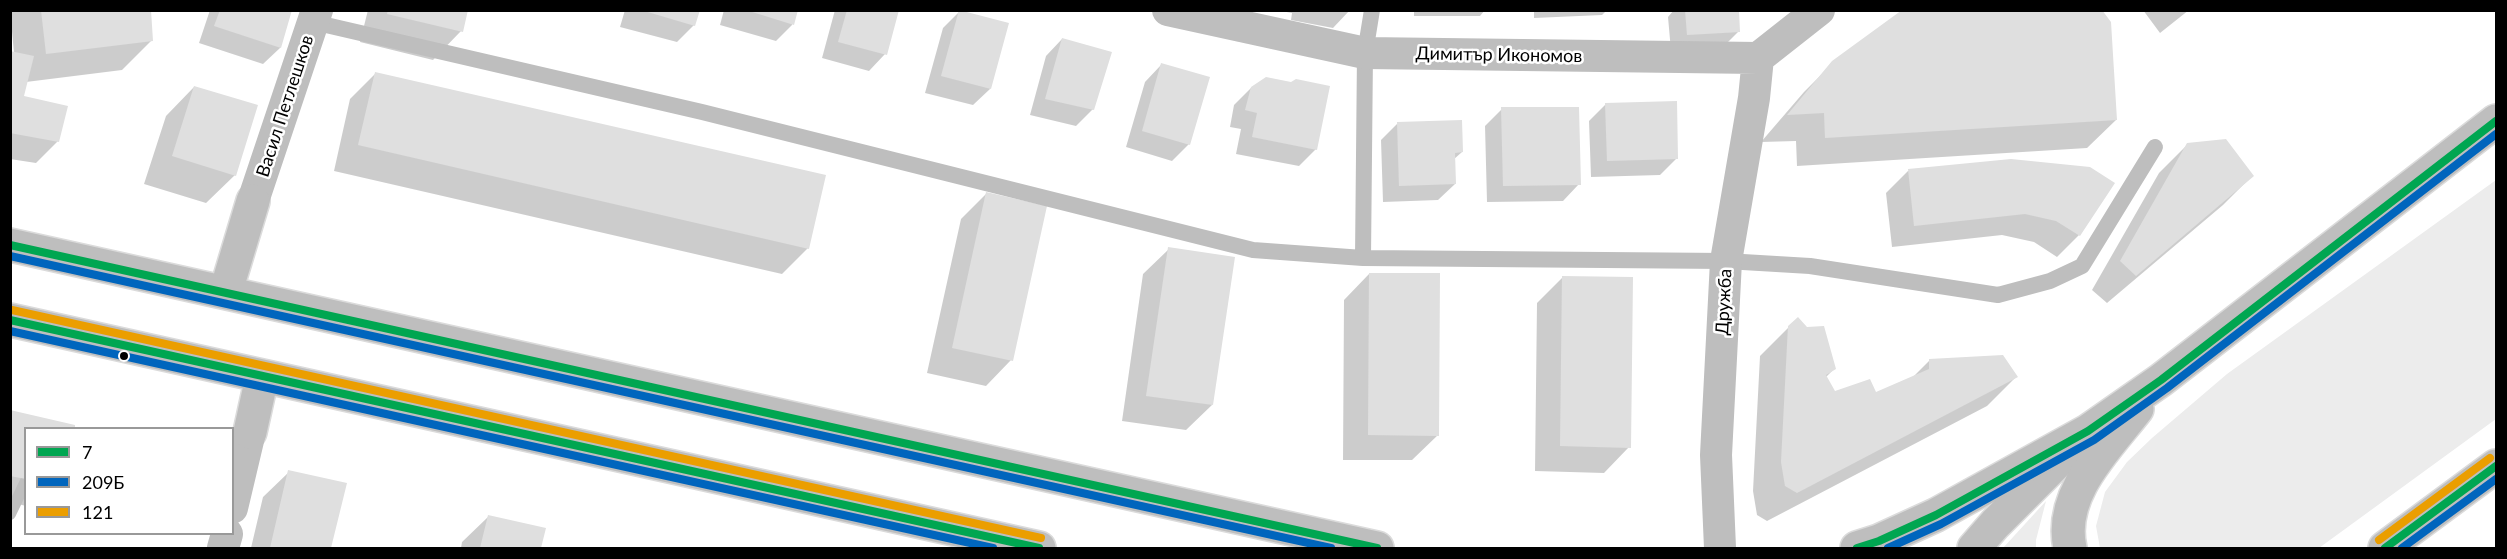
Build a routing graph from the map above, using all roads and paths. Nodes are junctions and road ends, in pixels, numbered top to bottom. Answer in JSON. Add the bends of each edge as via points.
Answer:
{"nodes":[{"id":1,"x":1168,"y":10,"type":"edge"},
{"id":2,"x":1372,"y":10,"type":"edge"},
{"id":3,"x":1819,"y":10,"type":"edge"},
{"id":4,"x":315,"y":16,"type":"edge"},
{"id":5,"x":1365,"y":53,"type":"junction"},
{"id":6,"x":1758,"y":58,"type":"junction"},
{"id":7,"x":2496,"y":121,"type":"edge"},
{"id":8,"x":2156,"y":147,"type":"dead end"},
{"id":9,"x":253,"y":201,"type":"joint"},
{"id":10,"x":10,"y":245,"type":"edge"},
{"id":11,"x":1363,"y":258,"type":"junction"},
{"id":12,"x":1726,"y":261,"type":"junction"},
{"id":13,"x":226,"y":291,"type":"junction"},
{"id":14,"x":10,"y":321,"type":"edge"},
{"id":15,"x":262,"y":377,"type":"junction"},
{"id":16,"x":2161,"y":380,"type":"junction"},
{"id":17,"x":2088,"y":431,"type":"junction"},
{"id":18,"x":250,"y":432,"type":"joint"},
{"id":19,"x":2496,"y":466,"type":"edge"},
{"id":20,"x":234,"y":500,"type":"edge"},
{"id":21,"x":1039,"y":549,"type":"edge"},
{"id":22,"x":1377,"y":549,"type":"edge"},
{"id":23,"x":1720,"y":549,"type":"edge"},
{"id":24,"x":1857,"y":549,"type":"edge"},
{"id":25,"x":1974,"y":549,"type":"edge"},
{"id":26,"x":2070,"y":549,"type":"edge"},
{"id":27,"x":2385,"y":549,"type":"edge"}],
"edges":[{"from":1,"to":5,"type":"street","name":"Димитър Икономов"},
{"from":2,"to":5,"type":"lane"},
{"from":3,"to":6,"type":"street"},
{"from":4,"to":9,"type":"street","name":"Васил Петлешков"},
{"from":4,"to":11,"type":"lane","via":[[1253,250]]},
{"from":5,"to":6,"type":"street","name":"Димитър Икономов"},
{"from":5,"to":11,"type":"lane"},
{"from":6,"to":12,"type":"street","name":"Дружба"},
{"from":7,"to":16,"type":"main road"},
{"from":8,"to":12,"type":"lane","via":[[2082,266],[2050,281],[1998,296],[1810,266]]},
{"from":9,"to":13,"type":"main road"},
{"from":10,"to":13,"type":"main road"},
{"from":11,"to":12,"type":"lane"},
{"from":12,"to":23,"type":"street","name":"Дружба","via":[[1716,455]]},
{"from":13,"to":22,"type":"main road"},
{"from":14,"to":15,"type":"main road"},
{"from":15,"to":18,"type":"main road"},
{"from":15,"to":21,"type":"main road"},
{"from":16,"to":17,"type":"main road"},
{"from":16,"to":26,"type":"main road","via":[[2076,491],[2068,522]]},
{"from":17,"to":24,"type":"main road","via":[[1936,515]]},
{"from":17,"to":25,"type":"main road"},
{"from":18,"to":20,"type":"street"},
{"from":19,"to":27,"type":"main road"}]}
